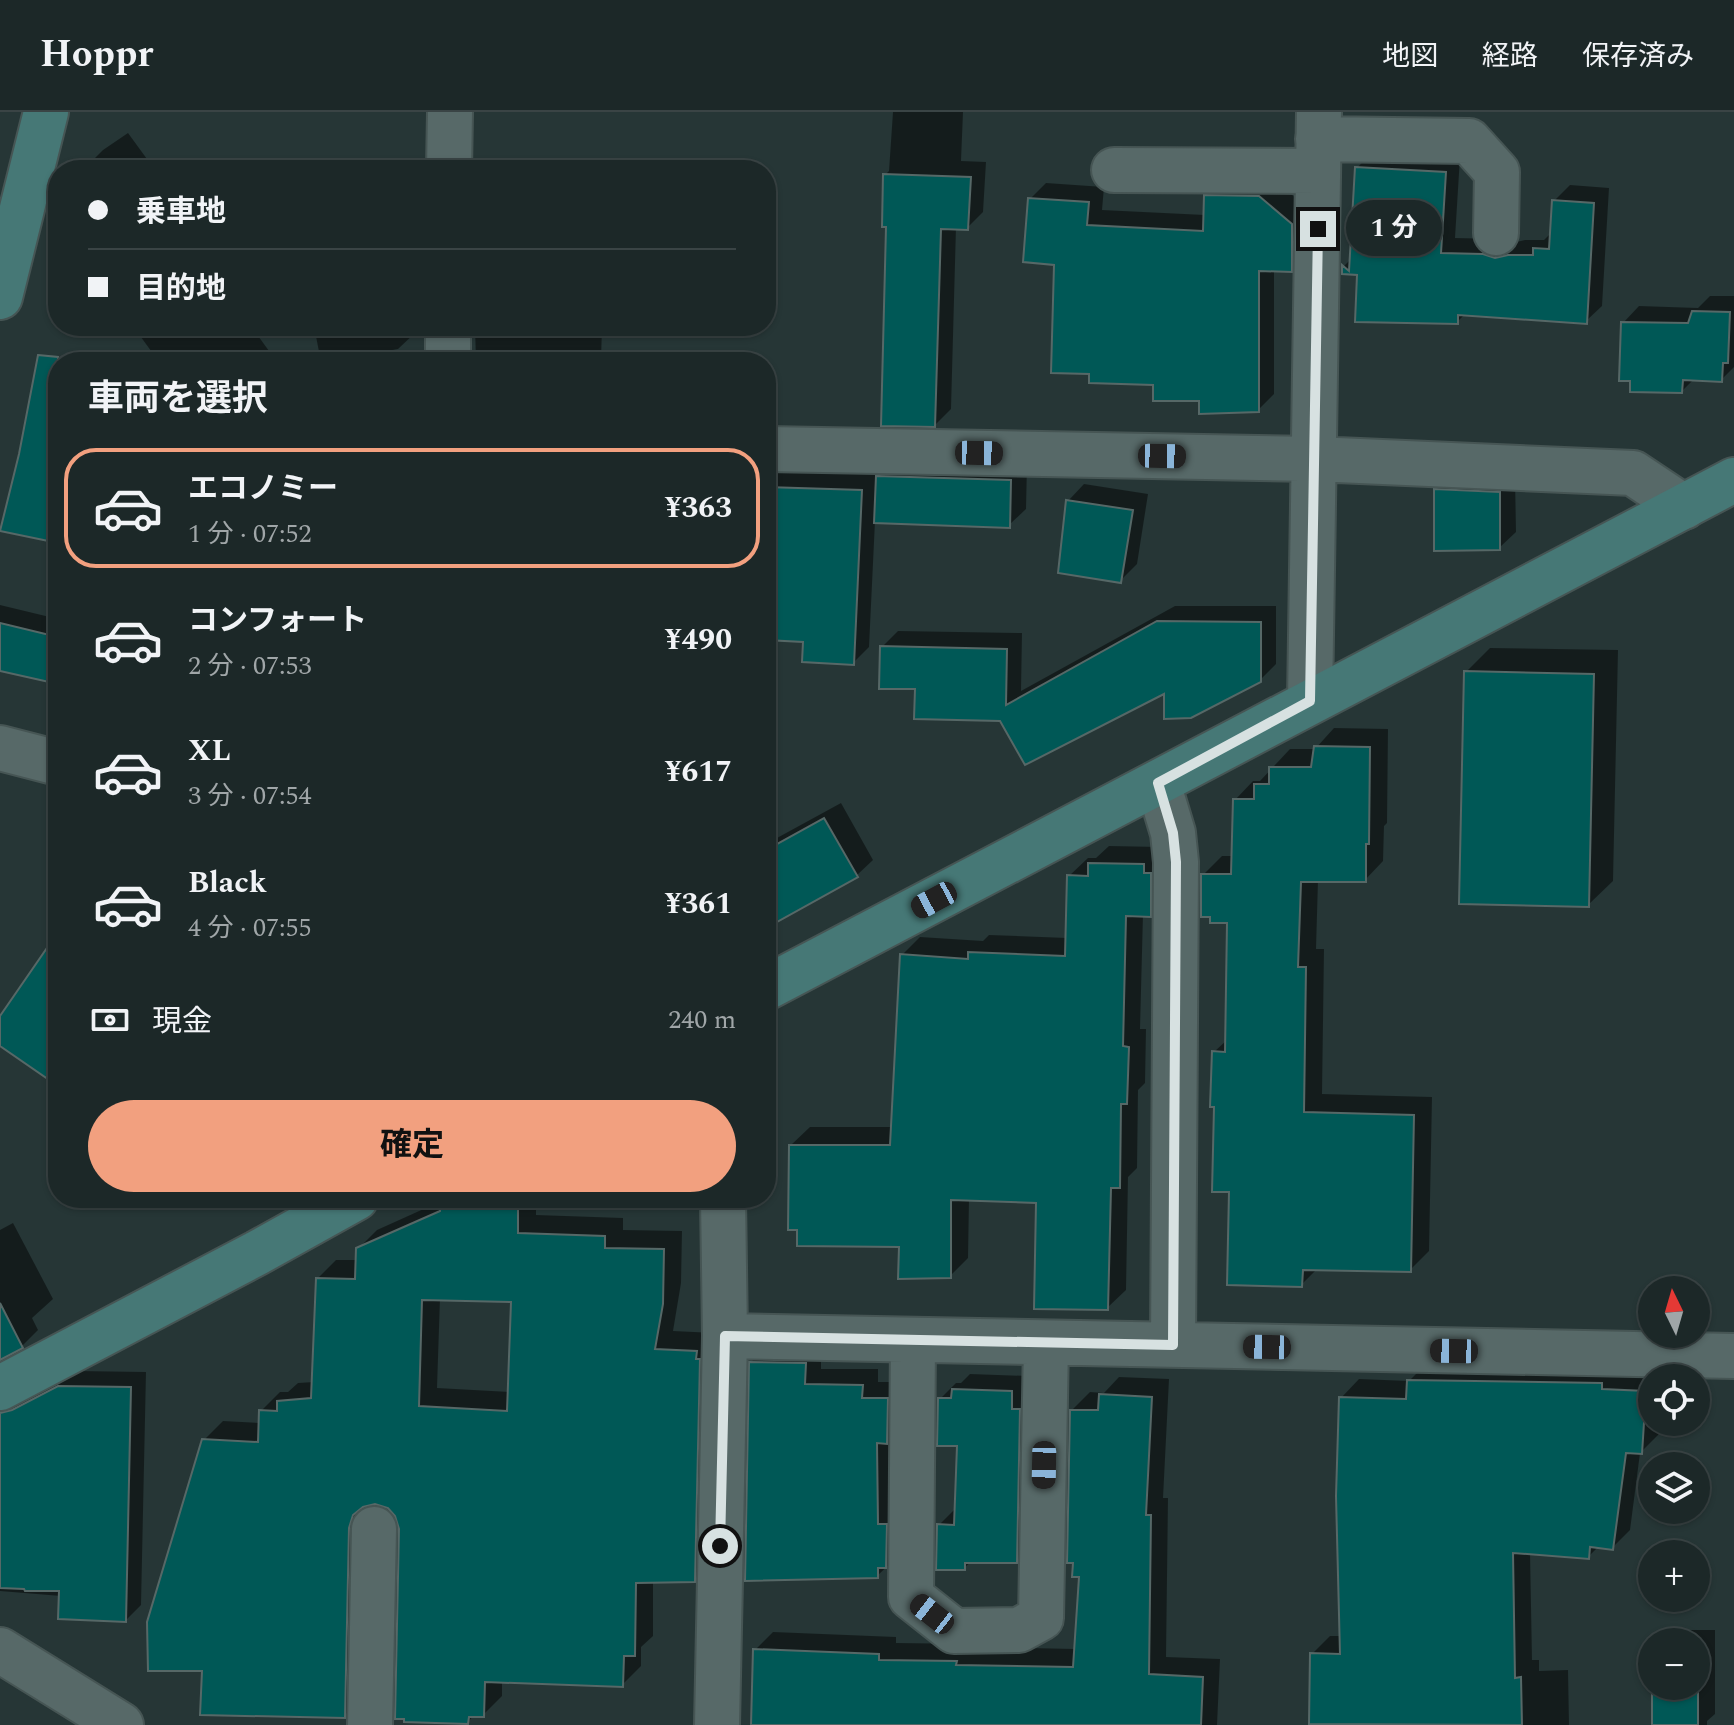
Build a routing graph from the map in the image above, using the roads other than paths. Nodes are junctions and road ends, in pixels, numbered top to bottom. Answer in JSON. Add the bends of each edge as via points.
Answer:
{"nodes":[{"id":1,"x":46,"y":112,"type":"edge"},
{"id":2,"x":450,"y":112,"type":"edge"},
{"id":3,"x":1319,"y":141,"type":"edge"},
{"id":4,"x":449,"y":160,"type":"edge"},
{"id":5,"x":1114,"y":170,"type":"dead end"},
{"id":6,"x":8,"y":228,"type":"edge"},
{"id":7,"x":1496,"y":233,"type":"dead end"},
{"id":8,"x":0,"y":297,"type":"edge"},
{"id":9,"x":776,"y":449,"type":"edge"},
{"id":10,"x":1314,"y":459,"type":"junction"},
{"id":11,"x":1734,"y":480,"type":"edge"},
{"id":12,"x":1684,"y":507,"type":"junction"},
{"id":13,"x":1310,"y":701,"type":"junction"},
{"id":14,"x":0,"y":748,"type":"edge"},
{"id":15,"x":48,"y":760,"type":"edge"},
{"id":16,"x":1158,"y":783,"type":"junction"},
{"id":17,"x":776,"y":983,"type":"edge"},
{"id":18,"x":338,"y":1208,"type":"edge"},
{"id":19,"x":723,"y":1208,"type":"edge"},
{"id":20,"x":725,"y":1336,"type":"junction"},
{"id":21,"x":913,"y":1340,"type":"junction"},
{"id":22,"x":1046,"y":1343,"type":"junction"},
{"id":23,"x":1173,"y":1345,"type":"junction"},
{"id":24,"x":1734,"y":1356,"type":"edge"},
{"id":25,"x":0,"y":1388,"type":"edge"},
{"id":26,"x":374,"y":1529,"type":"dead end"},
{"id":27,"x":0,"y":1650,"type":"edge"},
{"id":28,"x":121,"y":1725,"type":"edge"},
{"id":29,"x":370,"y":1725,"type":"edge"},
{"id":30,"x":717,"y":1725,"type":"edge"}],
"edges":[{"from":1,"to":6,"type":"street"},
{"from":2,"to":4,"type":"street"},
{"from":3,"to":5,"type":"street"},
{"from":3,"to":7,"type":"street","via":[[1469,141],[1497,172]]},
{"from":3,"to":10,"type":"street"},
{"from":6,"to":8,"type":"street"},
{"from":9,"to":10,"type":"street"},
{"from":10,"to":12,"type":"street","via":[[1633,473]]},
{"from":10,"to":13,"type":"street"},
{"from":11,"to":12,"type":"street"},
{"from":12,"to":13,"type":"street"},
{"from":13,"to":16,"type":"street"},
{"from":14,"to":15,"type":"street"},
{"from":16,"to":17,"type":"street"},
{"from":16,"to":23,"type":"street","via":[[1176,862]]},
{"from":18,"to":25,"type":"street"},
{"from":19,"to":20,"type":"street"},
{"from":20,"to":21,"type":"street"},
{"from":20,"to":30,"type":"street"},
{"from":21,"to":22,"type":"street"},
{"from":21,"to":22,"type":"street","via":[[911,1597],[954,1631],[1019,1630],[1041,1618]]},
{"from":22,"to":23,"type":"street"},
{"from":23,"to":24,"type":"street"},
{"from":26,"to":29,"type":"street"},
{"from":27,"to":28,"type":"street"}]}
